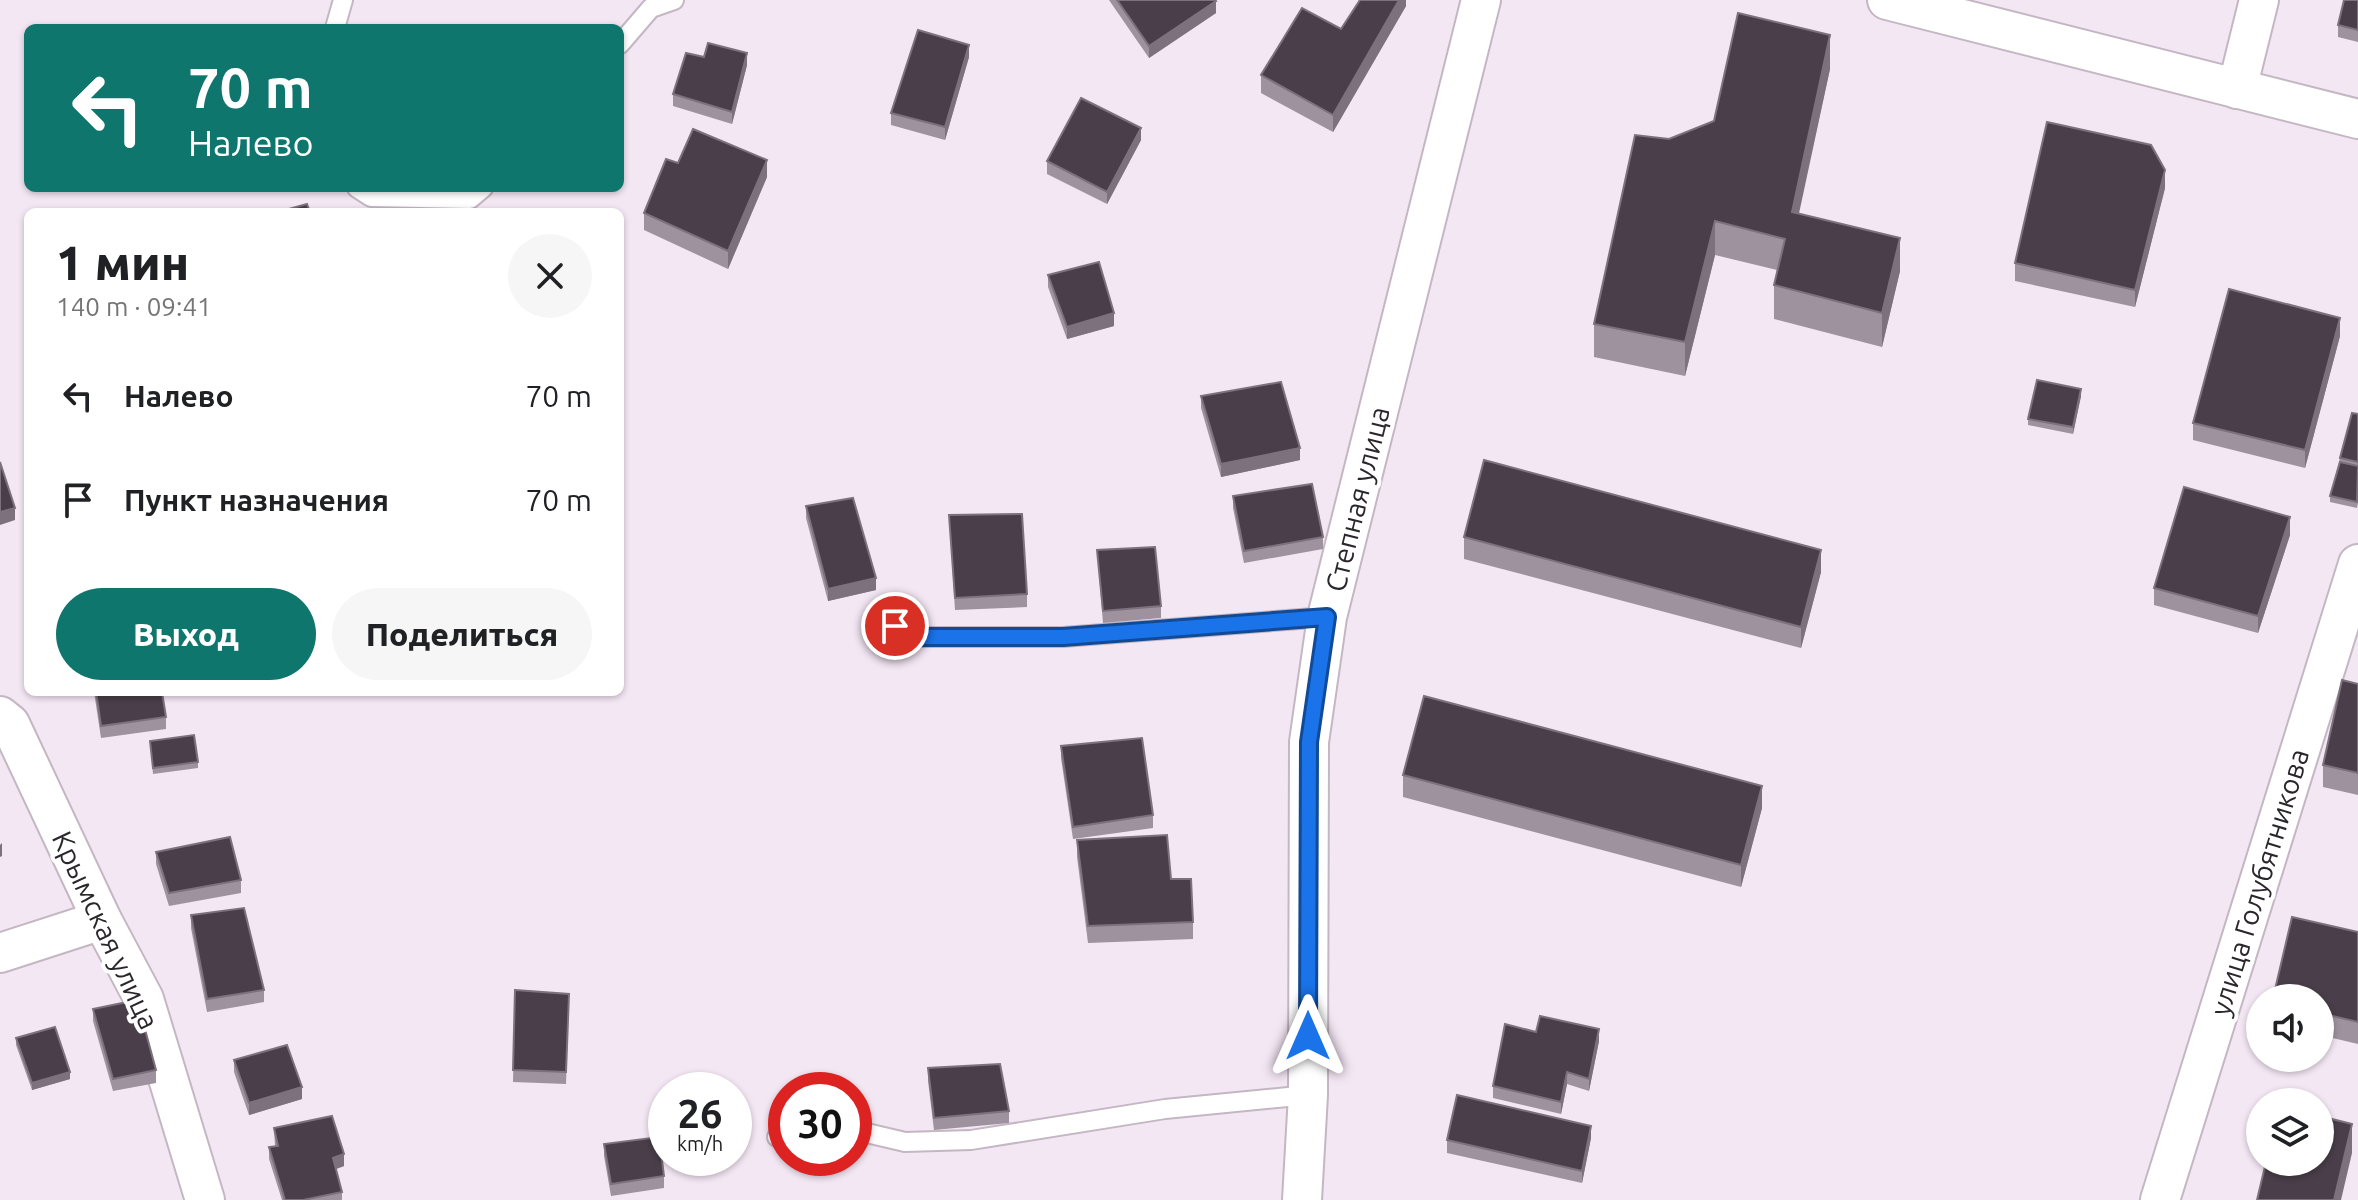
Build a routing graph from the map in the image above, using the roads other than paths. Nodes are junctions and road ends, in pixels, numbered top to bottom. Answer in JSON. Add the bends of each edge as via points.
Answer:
{"nodes":[{"id":1,"x":343,"y":0,"type":"edge"},
{"id":2,"x":674,"y":0,"type":"edge"},
{"id":3,"x":1481,"y":0,"type":"edge"},
{"id":4,"x":1887,"y":0,"type":"edge"},
{"id":5,"x":2259,"y":0,"type":"edge"},
{"id":6,"x":336,"y":24,"type":"edge"},
{"id":7,"x":624,"y":39,"type":"edge"},
{"id":8,"x":2237,"y":89,"type":"junction"},
{"id":9,"x":2358,"y":119,"type":"edge"},
{"id":10,"x":363,"y":192,"type":"edge"},
{"id":11,"x":478,"y":192,"type":"edge"},
{"id":12,"x":2358,"y":564,"type":"edge"},
{"id":13,"x":1327,"y":617,"type":"junction"},
{"id":14,"x":895,"y":626,"type":"dead end"},
{"id":15,"x":0,"y":716,"type":"edge"},
{"id":16,"x":102,"y":920,"type":"junction"},
{"id":17,"x":0,"y":953,"type":"edge"},
{"id":18,"x":1308,"y":1095,"type":"junction"},
{"id":19,"x":872,"y":1134,"type":"edge"},
{"id":20,"x":205,"y":1200,"type":"edge"},
{"id":21,"x":1302,"y":1200,"type":"edge"},
{"id":22,"x":2160,"y":1200,"type":"edge"}],
"edges":[{"from":1,"to":6,"type":"lane"},
{"from":2,"to":7,"type":"lane","via":[[651,8]]},
{"from":3,"to":13,"type":"street","name":"Степная улица"},
{"from":4,"to":8,"type":"street"},
{"from":5,"to":8,"type":"street"},
{"from":8,"to":9,"type":"street"},
{"from":10,"to":11,"type":"lane","via":[[371,197],[470,199]]},
{"from":12,"to":22,"type":"street","name":"улица Голубятникова"},
{"from":13,"to":14,"type":"lane","via":[[1063,637],[922,637]]},
{"from":13,"to":18,"type":"street","name":"Степная улица","via":[[1309,742]]},
{"from":15,"to":16,"type":"street","name":"Крымская улица","via":[[10,724]]},
{"from":16,"to":17,"type":"street"},
{"from":16,"to":20,"type":"street","name":"Крымская улица","via":[[144,999]]},
{"from":18,"to":19,"type":"lane","via":[[1165,1109],[971,1140],[905,1142]]},
{"from":18,"to":21,"type":"street","name":"Степная улица"}]}
